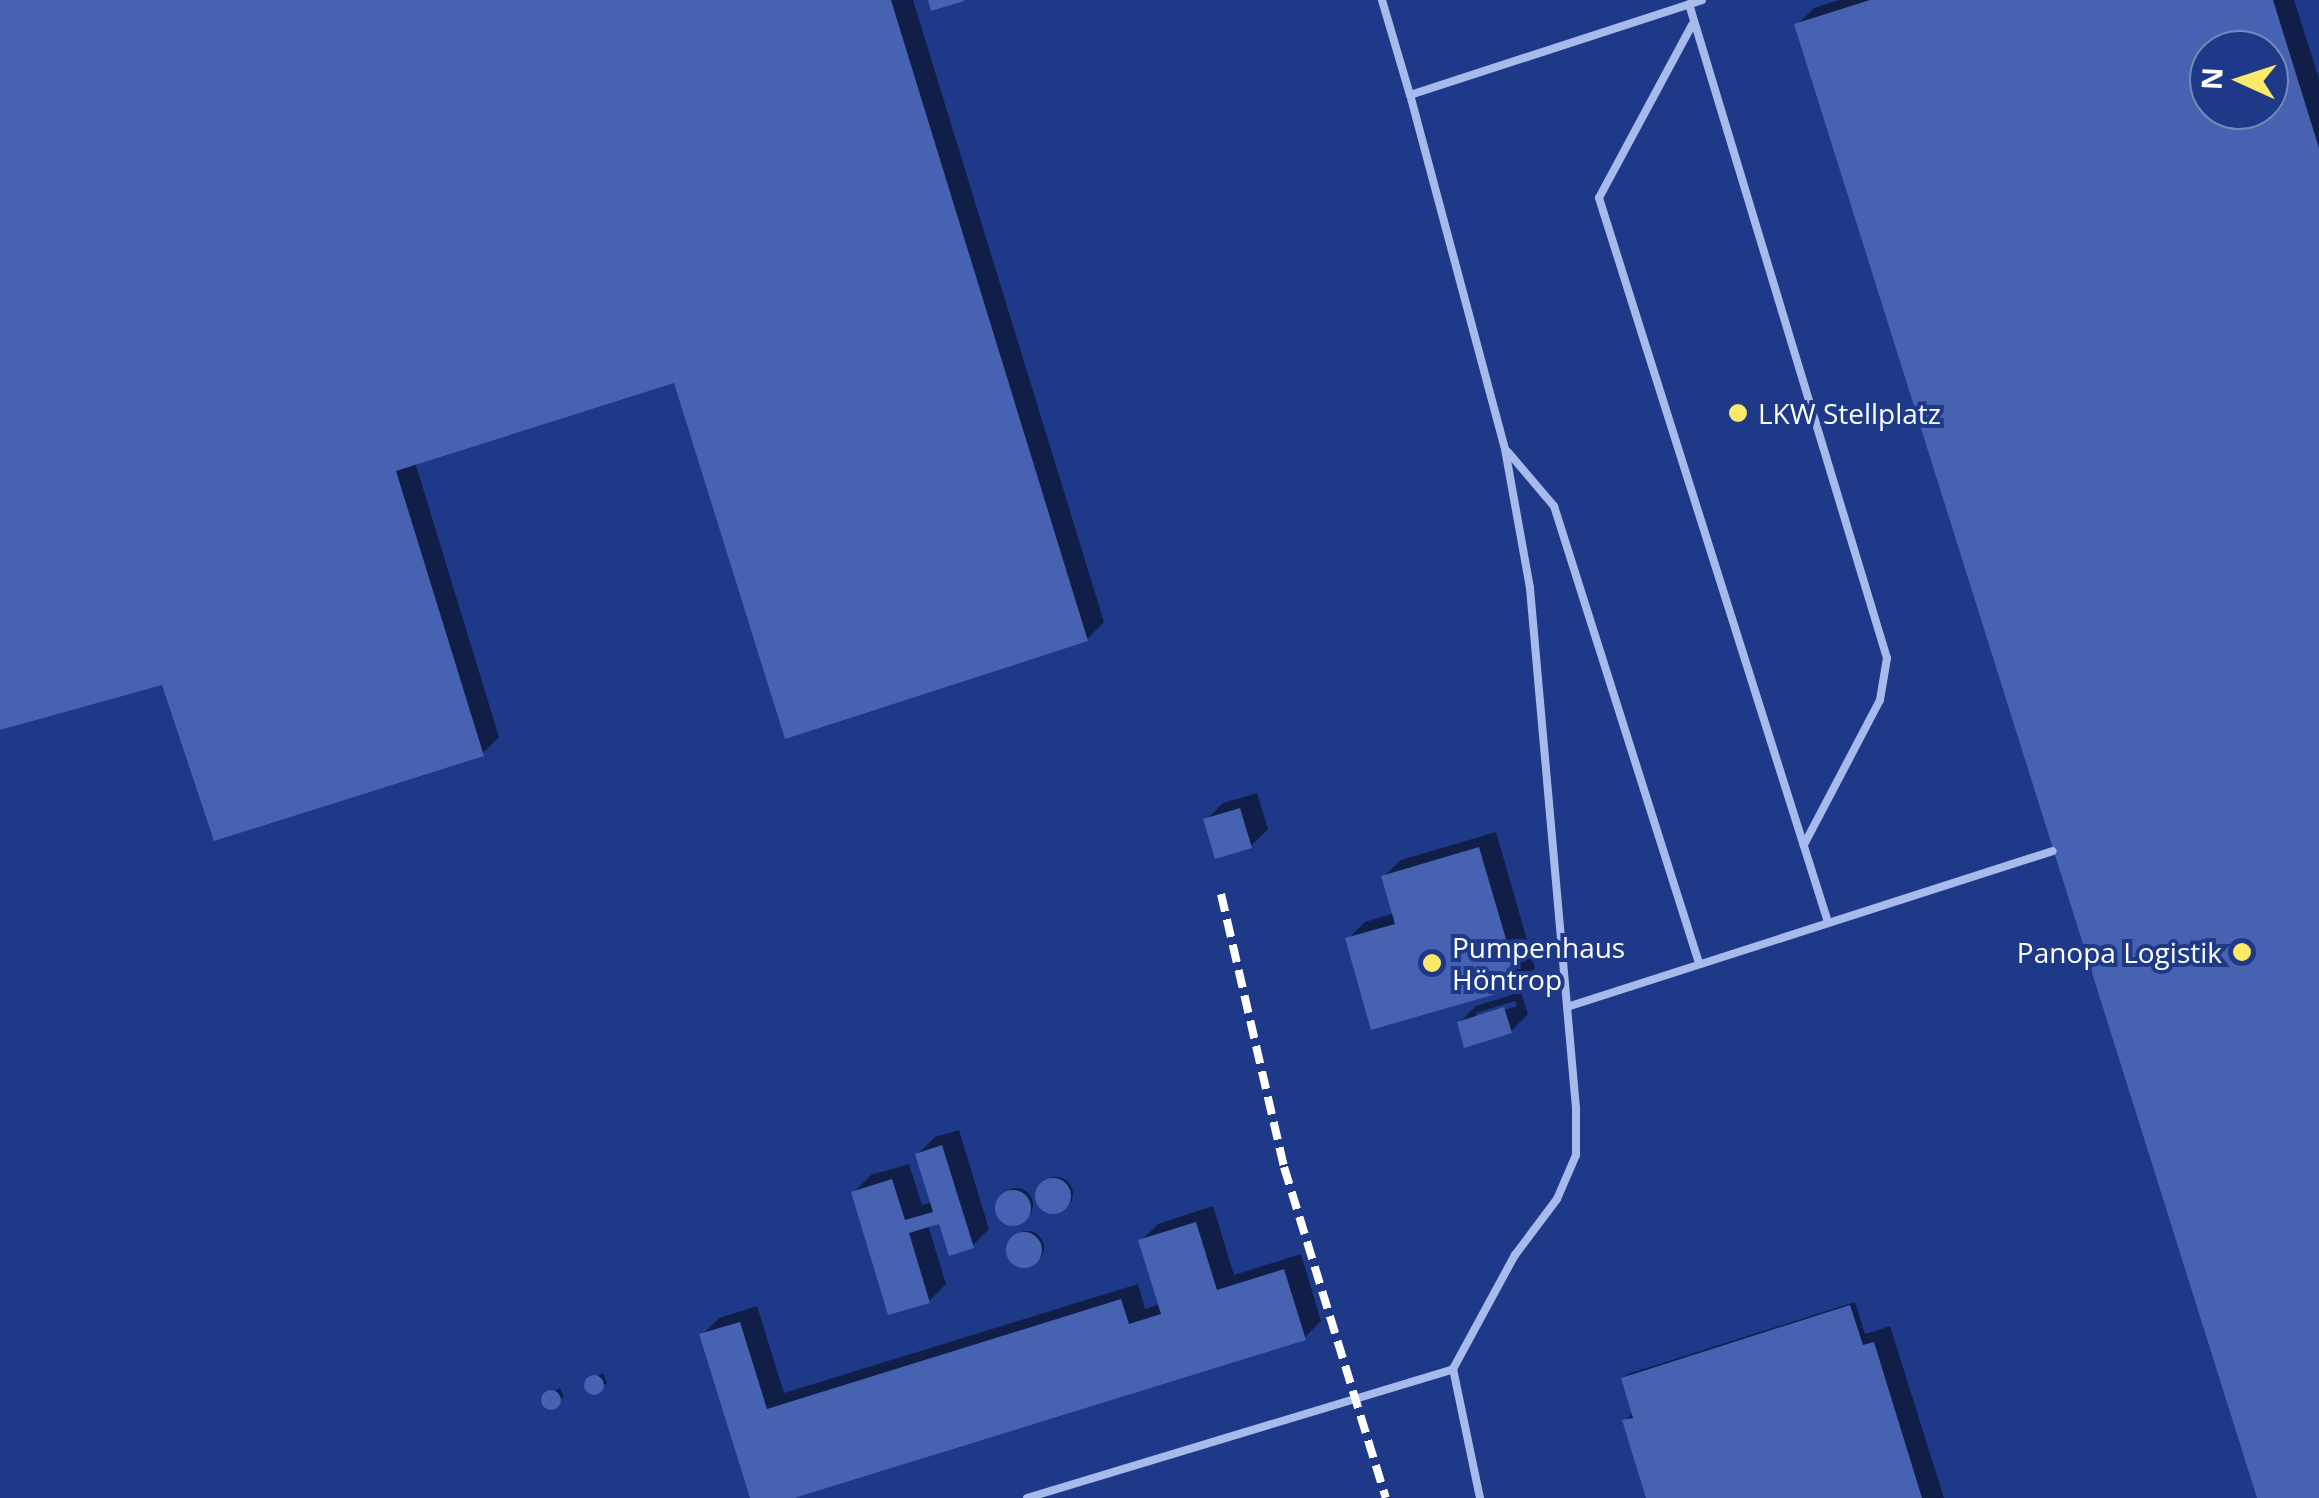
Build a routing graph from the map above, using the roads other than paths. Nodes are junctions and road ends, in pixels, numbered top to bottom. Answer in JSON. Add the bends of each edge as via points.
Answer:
{"nodes":[{"id":1,"x":1382,"y":0,"type":"edge"},
{"id":2,"x":1702,"y":0,"type":"edge"},
{"id":3,"x":1689,"y":4,"type":"junction"},
{"id":4,"x":1692,"y":25,"type":"junction"},
{"id":5,"x":1410,"y":95,"type":"junction"},
{"id":6,"x":1505,"y":449,"type":"junction"},
{"id":7,"x":1804,"y":846,"type":"junction"},
{"id":8,"x":2053,"y":851,"type":"dead end"},
{"id":9,"x":1828,"y":922,"type":"junction"},
{"id":10,"x":1698,"y":964,"type":"junction"},
{"id":11,"x":1567,"y":1007,"type":"junction"},
{"id":12,"x":1453,"y":1369,"type":"junction"},
{"id":13,"x":1027,"y":1498,"type":"edge"},
{"id":14,"x":1480,"y":1498,"type":"edge"}],
"edges":[{"from":1,"to":5,"type":"lane"},
{"from":2,"to":3,"type":"lane"},
{"from":3,"to":4,"type":"lane"},
{"from":3,"to":5,"type":"lane"},
{"from":4,"to":7,"type":"lane","via":[[1887,658],[1880,700]]},
{"from":4,"to":7,"type":"lane","via":[[1599,198]]},
{"from":5,"to":6,"type":"lane"},
{"from":6,"to":10,"type":"lane","via":[[1554,506]]},
{"from":6,"to":11,"type":"lane","via":[[1530,588]]},
{"from":7,"to":9,"type":"lane"},
{"from":8,"to":9,"type":"lane"},
{"from":9,"to":10,"type":"lane"},
{"from":10,"to":11,"type":"lane"},
{"from":11,"to":12,"type":"lane","via":[[1576,1155]]},
{"from":12,"to":13,"type":"lane"},
{"from":12,"to":14,"type":"lane"}]}
